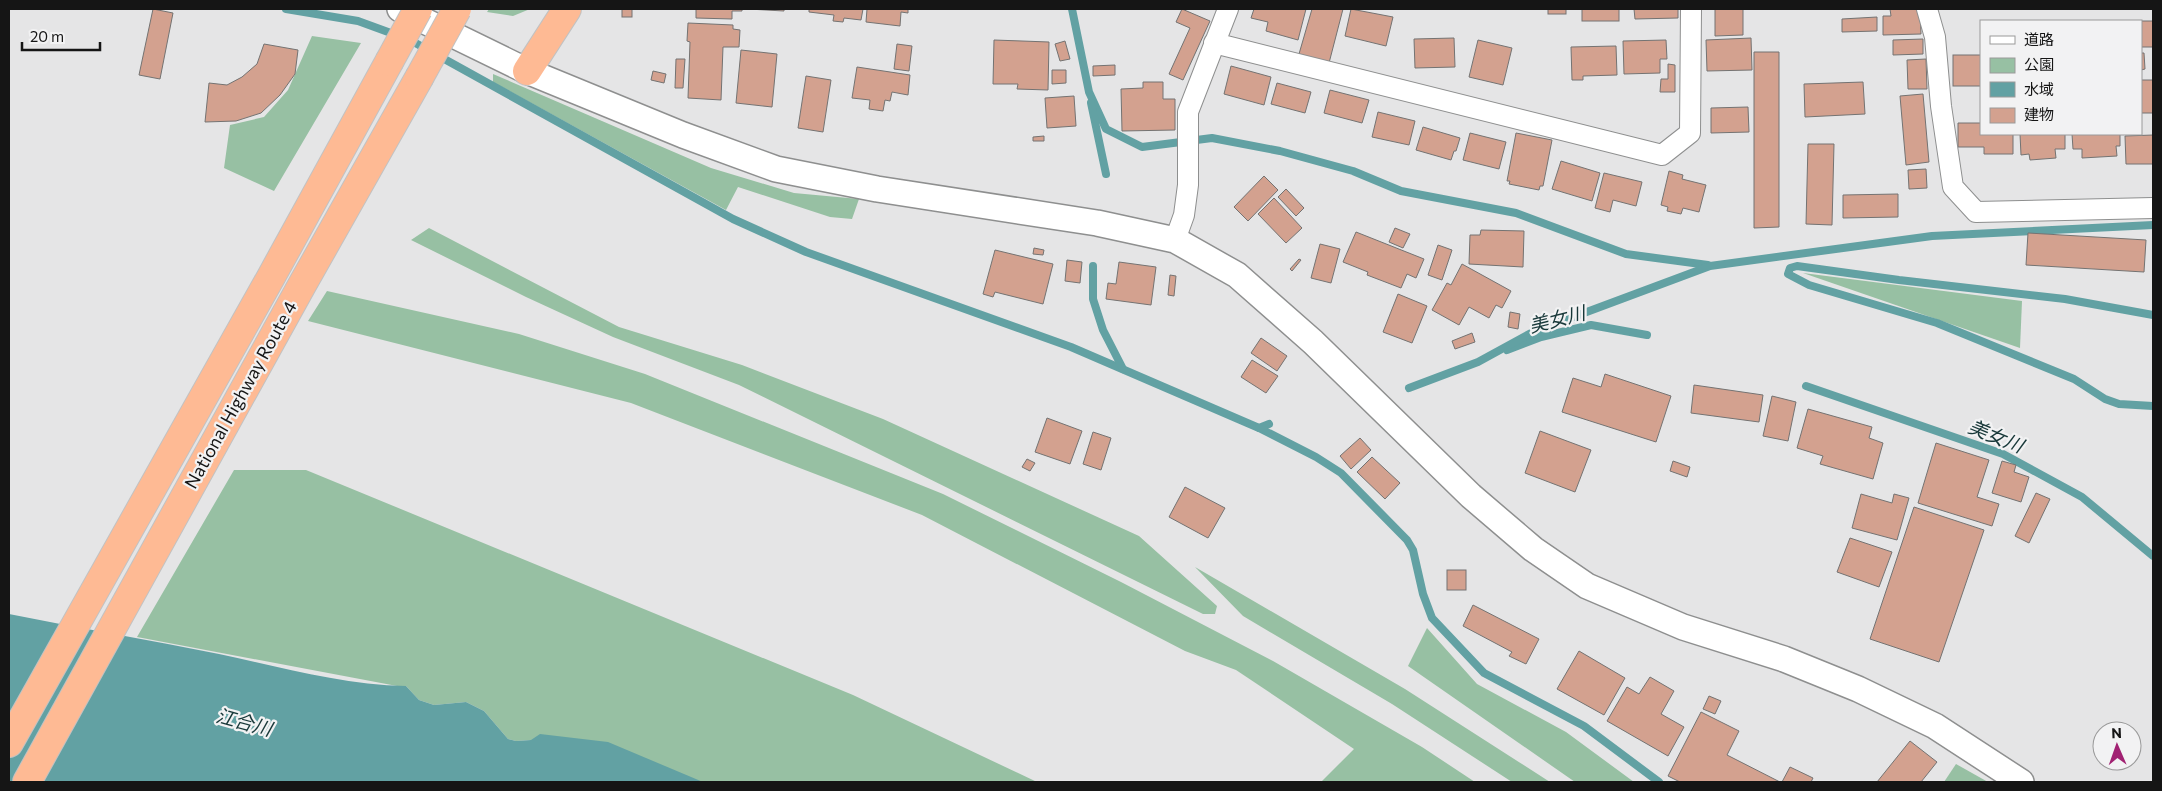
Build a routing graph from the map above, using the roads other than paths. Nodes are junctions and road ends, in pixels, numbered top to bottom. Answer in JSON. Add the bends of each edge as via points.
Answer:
{"nodes":[{"id":1,"x":400,"y":9,"type":"edge"},
{"id":2,"x":418,"y":9,"type":"edge"},
{"id":3,"x":457,"y":9,"type":"edge"},
{"id":4,"x":567,"y":9,"type":"edge"},
{"id":5,"x":1228,"y":9,"type":"edge"},
{"id":6,"x":1690,"y":9,"type":"edge"},
{"id":7,"x":1927,"y":9,"type":"edge"},
{"id":8,"x":1214,"y":43,"type":"junction"},
{"id":9,"x":527,"y":71,"type":"junction"},
{"id":10,"x":2153,"y":208,"type":"edge"},
{"id":11,"x":1174,"y":240,"type":"junction"},
{"id":12,"x":9,"y":743,"type":"edge"},
{"id":13,"x":27,"y":782,"type":"edge"},
{"id":14,"x":2021,"y":782,"type":"edge"}],
"edges":[{"from":1,"to":9,"type":"street"},
{"from":2,"to":12,"type":"highway","name":"National Highway Route 4","bridge":true,"via":[[272,277]]},
{"from":3,"to":13,"type":"highway","name":"National Highway Route 4","bridge":true},
{"from":4,"to":9,"type":"highway"},
{"from":5,"to":8,"type":"street"},
{"from":6,"to":8,"type":"street","via":[[1690,133],[1662,155]]},
{"from":7,"to":10,"type":"street","via":[[1936,37],[1941,106],[1953,187],[1976,212]]},
{"from":8,"to":11,"type":"street","via":[[1188,112],[1188,185],[1184,215]]},
{"from":9,"to":11,"type":"street","via":[[776,169],[877,189],[1097,223]]},
{"from":11,"to":14,"type":"street","via":[[1237,275],[1313,342],[1471,496],[1533,549],[1587,586],[1682,627],[1784,659],[1858,689],[1935,726]]}]}
